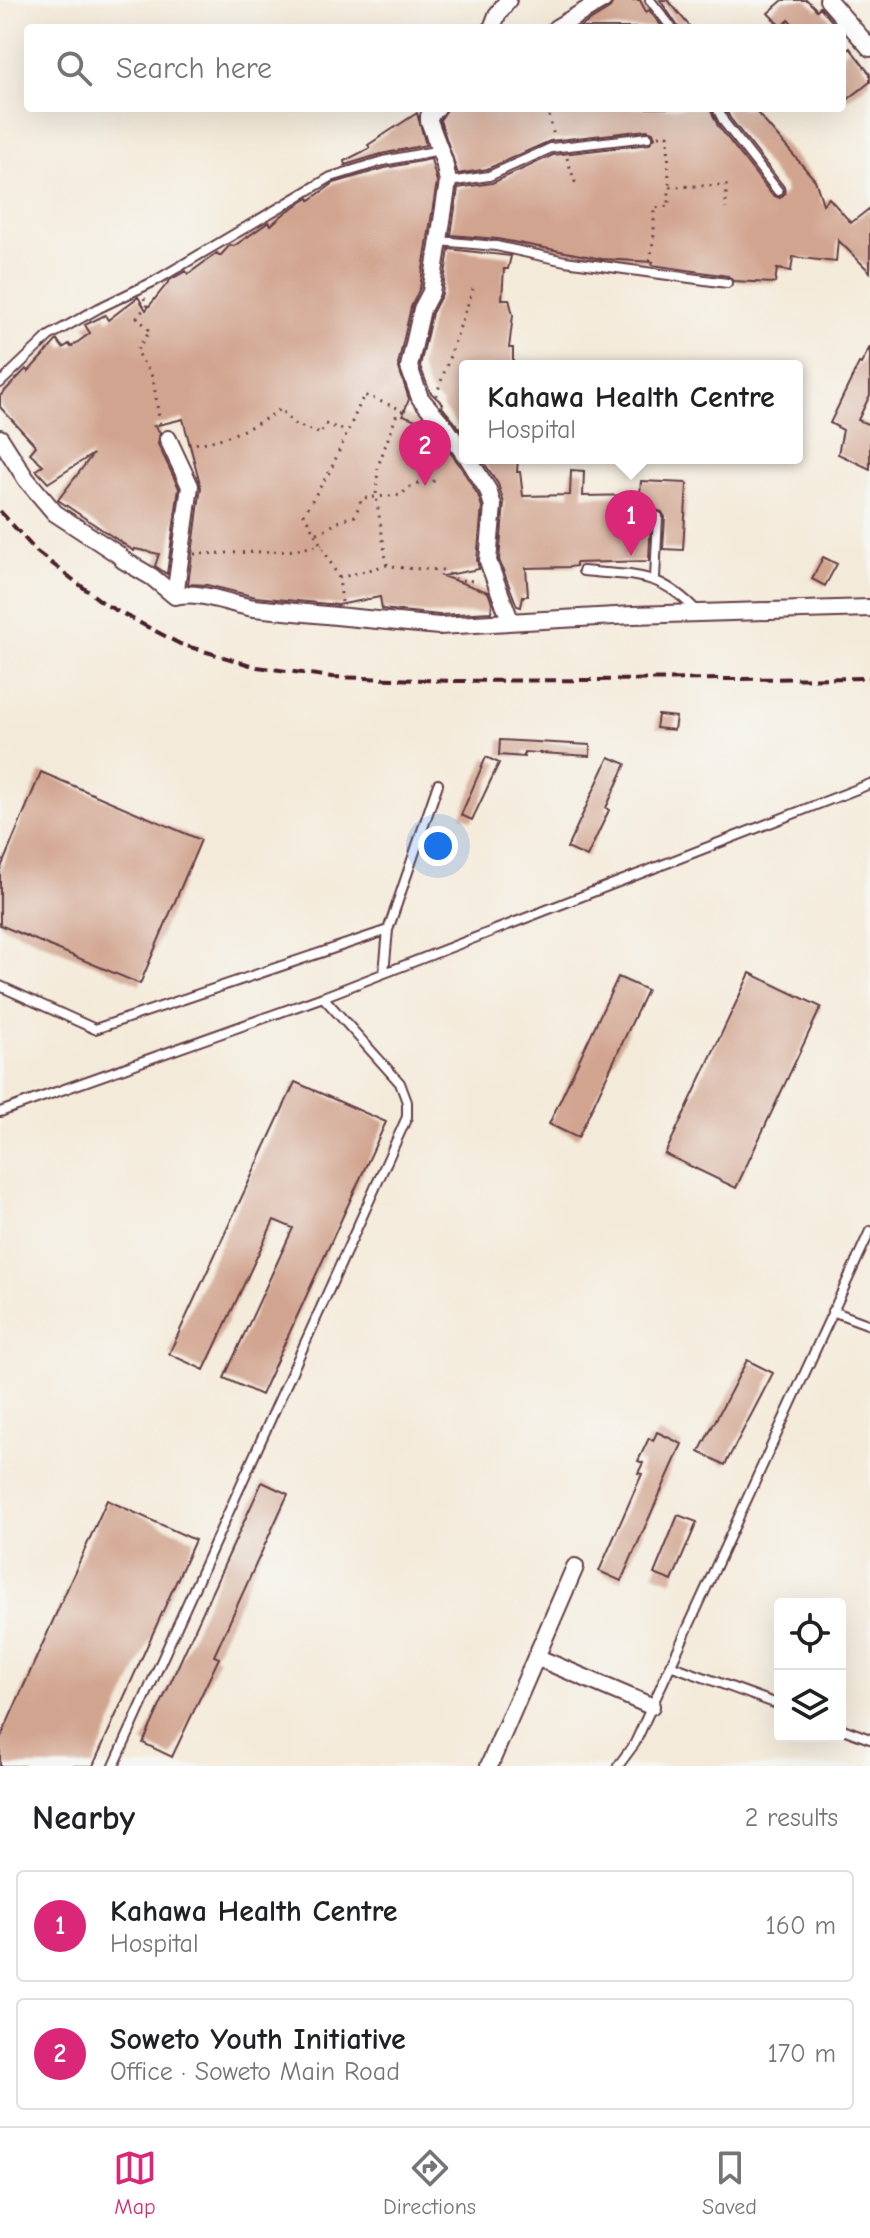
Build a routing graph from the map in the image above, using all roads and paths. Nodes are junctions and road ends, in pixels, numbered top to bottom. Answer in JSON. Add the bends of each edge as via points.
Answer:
{"nodes":[{"id":1,"x":508,"y":0,"type":"edge"},
{"id":2,"x":603,"y":0,"type":"edge"},
{"id":3,"x":650,"y":0,"type":"edge"},
{"id":4,"x":828,"y":0,"type":"edge"},
{"id":5,"x":494,"y":24,"type":"edge"},
{"id":6,"x":563,"y":24,"type":"edge"},
{"id":7,"x":669,"y":24,"type":"edge"},
{"id":8,"x":870,"y":48,"type":"edge"},
{"id":9,"x":433,"y":112,"type":"edge"},
{"id":10,"x":548,"y":112,"type":"edge"},
{"id":11,"x":719,"y":112,"type":"edge"},
{"id":12,"x":648,"y":137,"type":"joint"},
{"id":13,"x":561,"y":147,"type":"junction"},
{"id":14,"x":440,"y":150,"type":"junction"},
{"id":15,"x":448,"y":182,"type":"junction"},
{"id":16,"x":669,"y":187,"type":"junction"},
{"id":17,"x":577,"y":188,"type":"dead end"},
{"id":18,"x":778,"y":191,"type":"dead end"},
{"id":19,"x":726,"y":209,"type":"dead end"},
{"id":20,"x":439,"y":241,"type":"junction"},
{"id":21,"x":648,"y":273,"type":"junction"},
{"id":22,"x":727,"y":283,"type":"dead end"},
{"id":23,"x":138,"y":289,"type":"junction"},
{"id":24,"x":473,"y":289,"type":"dead end"},
{"id":25,"x":0,"y":383,"type":"edge"},
{"id":26,"x":426,"y":404,"type":"junction"},
{"id":27,"x":405,"y":411,"type":"junction"},
{"id":28,"x":347,"y":431,"type":"junction"},
{"id":29,"x":0,"y":438,"type":"edge"},
{"id":30,"x":170,"y":442,"type":"junction"},
{"id":31,"x":459,"y":447,"type":"edge"},
{"id":32,"x":471,"y":464,"type":"edge"},
{"id":33,"x":436,"y":481,"type":"dead end"},
{"id":34,"x":376,"y":496,"type":"junction"},
{"id":35,"x":658,"y":517,"type":"dead end"},
{"id":36,"x":316,"y":533,"type":"junction"},
{"id":37,"x":322,"y":545,"type":"junction"},
{"id":38,"x":180,"y":554,"type":"junction"},
{"id":39,"x":387,"y":565,"type":"junction"},
{"id":40,"x":583,"y":571,"type":"dead end"},
{"id":41,"x":339,"y":578,"type":"junction"},
{"id":42,"x":655,"y":578,"type":"junction"},
{"id":43,"x":494,"y":582,"type":"junction"},
{"id":44,"x":175,"y":596,"type":"junction"},
{"id":45,"x":870,"y":608,"type":"edge"},
{"id":46,"x":700,"y":613,"type":"junction"},
{"id":47,"x":345,"y":616,"type":"junction"},
{"id":48,"x":510,"y":620,"type":"junction"},
{"id":49,"x":438,"y":784,"type":"dead end"},
{"id":50,"x":870,"y":784,"type":"edge"},
{"id":51,"x":388,"y":930,"type":"junction"},
{"id":52,"x":384,"y":973,"type":"junction"},
{"id":53,"x":0,"y":986,"type":"edge"},
{"id":54,"x":323,"y":997,"type":"junction"},
{"id":55,"x":0,"y":1112,"type":"edge"},
{"id":56,"x":870,"y":1231,"type":"edge"},
{"id":57,"x":832,"y":1311,"type":"junction"},
{"id":58,"x":870,"y":1325,"type":"edge"},
{"id":59,"x":575,"y":1567,"type":"dead end"},
{"id":60,"x":536,"y":1657,"type":"junction"},
{"id":61,"x":670,"y":1665,"type":"junction"},
{"id":62,"x":774,"y":1703,"type":"edge"},
{"id":63,"x":651,"y":1706,"type":"junction"},
{"id":64,"x":846,"y":1730,"type":"edge"},
{"id":65,"x":870,"y":1739,"type":"edge"},
{"id":66,"x":114,"y":1766,"type":"edge"},
{"id":67,"x":489,"y":1766,"type":"edge"},
{"id":68,"x":618,"y":1766,"type":"edge"}],
"edges":[{"from":1,"to":5,"type":"street"},
{"from":2,"to":6,"type":"street"},
{"from":3,"to":7,"type":"lane"},
{"from":4,"to":8,"type":"street"},
{"from":9,"to":14,"type":"street","via":[[429,121]]},
{"from":10,"to":13,"type":"path"},
{"from":11,"to":18,"type":"lane"},
{"from":12,"to":13,"type":"lane"},
{"from":12,"to":16,"type":"path","via":[[668,135]]},
{"from":13,"to":15,"type":"lane","via":[[489,176]]},
{"from":13,"to":17,"type":"path"},
{"from":14,"to":15,"type":"street"},
{"from":14,"to":23,"type":"lane","via":[[331,177]]},
{"from":15,"to":20,"type":"street"},
{"from":16,"to":19,"type":"path","via":[[726,185]]},
{"from":16,"to":21,"type":"path","via":[[669,206],[654,208]]},
{"from":20,"to":21,"type":"lane"},
{"from":20,"to":26,"type":"street","via":[[431,292],[409,367]]},
{"from":21,"to":22,"type":"lane"},
{"from":23,"to":25,"type":"lane","via":[[49,336]]},
{"from":23,"to":30,"type":"path","via":[[148,305],[137,317],[150,331],[136,351],[153,378],[159,424]]},
{"from":24,"to":26,"type":"path"},
{"from":26,"to":27,"type":"path"},
{"from":26,"to":31,"type":"street"},
{"from":27,"to":28,"type":"path","via":[[364,395]]},
{"from":27,"to":34,"type":"path","via":[[397,414],[378,466]]},
{"from":28,"to":30,"type":"path","via":[[325,424],[321,434],[294,424],[280,409],[260,425],[199,444]]},
{"from":28,"to":36,"type":"path","via":[[304,514]]},
{"from":29,"to":44,"type":"street","via":[[55,513]]},
{"from":30,"to":38,"type":"street","via":[[190,486]]},
{"from":32,"to":43,"type":"street","via":[[493,506],[488,561]]},
{"from":33,"to":34,"type":"path","via":[[406,488],[402,495]]},
{"from":34,"to":36,"type":"path","via":[[362,498],[355,516]]},
{"from":34,"to":39,"type":"path"},
{"from":35,"to":42,"type":"lane"},
{"from":36,"to":37,"type":"path"},
{"from":37,"to":38,"type":"path","via":[[228,555]]},
{"from":37,"to":41,"type":"path"},
{"from":38,"to":44,"type":"street"},
{"from":39,"to":41,"type":"path"},
{"from":39,"to":43,"type":"path"},
{"from":40,"to":42,"type":"lane"},
{"from":41,"to":47,"type":"path"},
{"from":42,"to":46,"type":"lane","via":[[681,593]]},
{"from":43,"to":48,"type":"street"},
{"from":44,"to":47,"type":"street","via":[[190,592],[233,605]]},
{"from":45,"to":46,"type":"street"},
{"from":46,"to":48,"type":"street"},
{"from":47,"to":48,"type":"street","via":[[439,626]]},
{"from":49,"to":51,"type":"lane"},
{"from":50,"to":52,"type":"lane"},
{"from":51,"to":52,"type":"lane"},
{"from":51,"to":53,"type":"lane","via":[[95,1029]]},
{"from":52,"to":54,"type":"lane"},
{"from":54,"to":55,"type":"lane"},
{"from":54,"to":66,"type":"lane","via":[[400,1083],[407,1117]]},
{"from":56,"to":57,"type":"lane"},
{"from":57,"to":58,"type":"lane"},
{"from":57,"to":61,"type":"lane"},
{"from":59,"to":60,"type":"street"},
{"from":60,"to":63,"type":"street"},
{"from":60,"to":67,"type":"street"},
{"from":61,"to":62,"type":"lane"},
{"from":61,"to":63,"type":"lane"},
{"from":63,"to":68,"type":"lane"},
{"from":64,"to":65,"type":"lane"}]}
